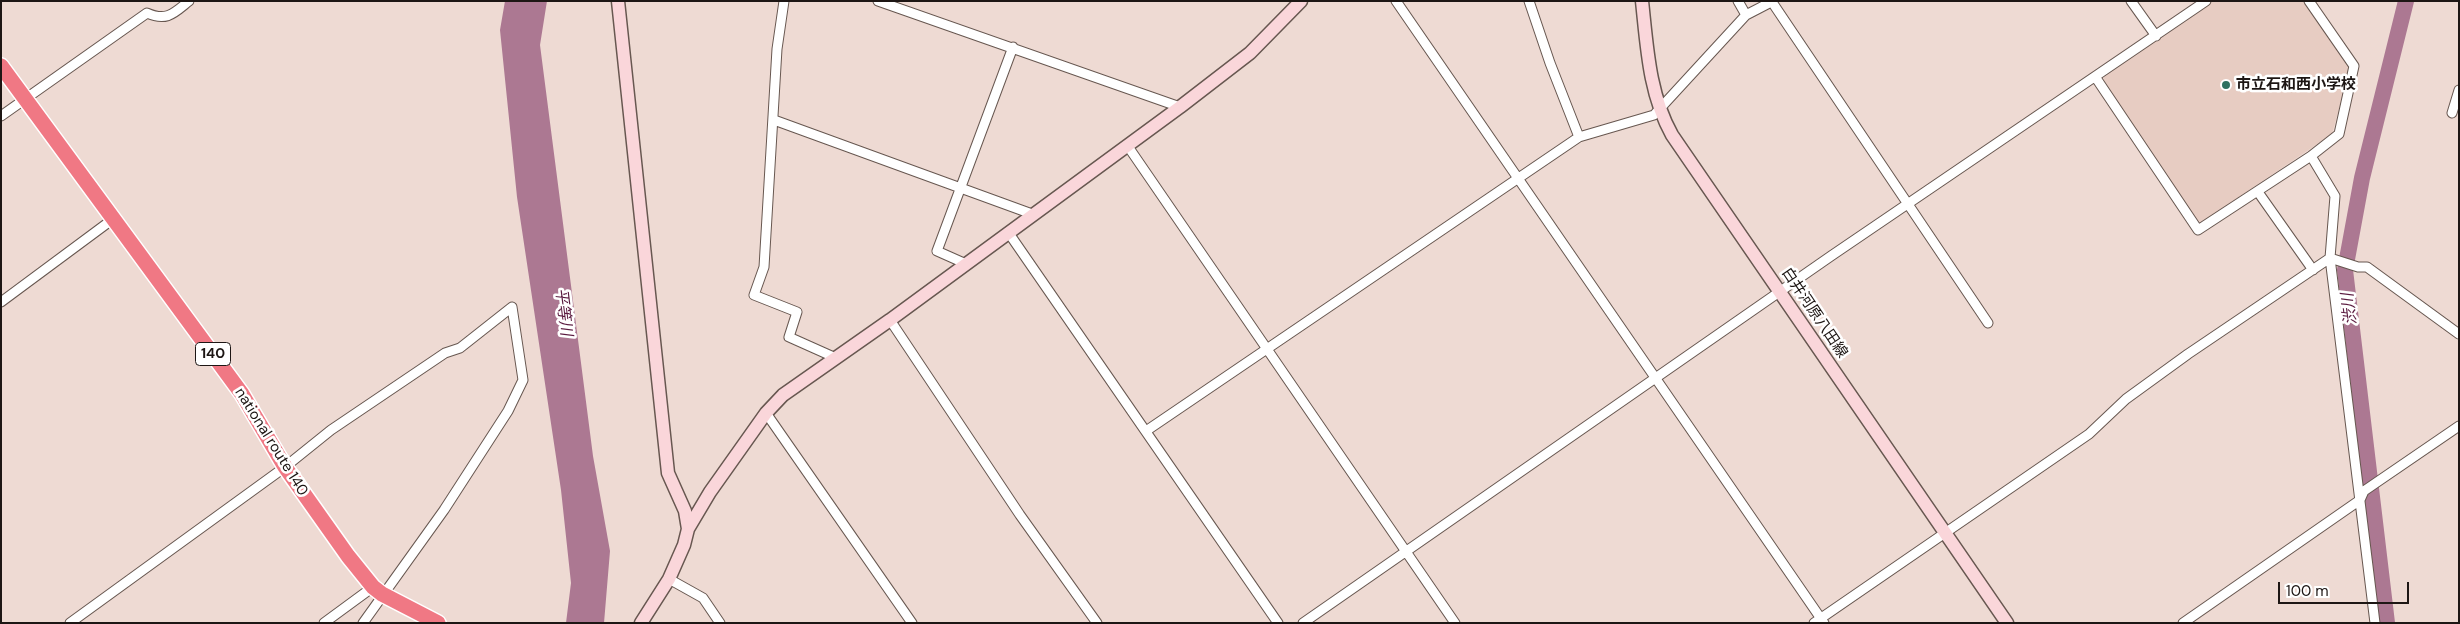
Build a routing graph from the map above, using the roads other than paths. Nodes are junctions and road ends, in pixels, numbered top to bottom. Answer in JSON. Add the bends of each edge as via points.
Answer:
{"nodes":[{"id":1,"x":189,"y":1,"type":"edge"},
{"id":2,"x":618,"y":1,"type":"edge"},
{"id":3,"x":784,"y":1,"type":"edge"},
{"id":4,"x":878,"y":1,"type":"edge"},
{"id":5,"x":1301,"y":1,"type":"edge"},
{"id":6,"x":1396,"y":1,"type":"edge"},
{"id":7,"x":1529,"y":1,"type":"edge"},
{"id":8,"x":1642,"y":1,"type":"edge"},
{"id":9,"x":1738,"y":1,"type":"edge"},
{"id":10,"x":2131,"y":1,"type":"edge"},
{"id":11,"x":2206,"y":1,"type":"edge"},
{"id":12,"x":2309,"y":1,"type":"edge"},
{"id":13,"x":1772,"y":2,"type":"edge"},
{"id":14,"x":1746,"y":15,"type":"junction"},
{"id":15,"x":2156,"y":36,"type":"junction"},
{"id":16,"x":1013,"y":47,"type":"junction"},
{"id":17,"x":1,"y":66,"type":"edge"},
{"id":18,"x":2096,"y":78,"type":"junction"},
{"id":19,"x":2459,"y":90,"type":"edge"},
{"id":20,"x":25,"y":98,"type":"junction"},
{"id":21,"x":1180,"y":107,"type":"junction"},
{"id":22,"x":1660,"y":108,"type":"junction"},
{"id":23,"x":2452,"y":113,"type":"dead end"},
{"id":24,"x":1,"y":116,"type":"edge"},
{"id":25,"x":774,"y":120,"type":"junction"},
{"id":26,"x":1579,"y":137,"type":"junction"},
{"id":27,"x":1127,"y":145,"type":"junction"},
{"id":28,"x":2311,"y":156,"type":"junction"},
{"id":29,"x":1517,"y":178,"type":"junction"},
{"id":30,"x":962,"y":188,"type":"junction"},
{"id":31,"x":2258,"y":192,"type":"junction"},
{"id":32,"x":1909,"y":204,"type":"junction"},
{"id":33,"x":1032,"y":214,"type":"junction"},
{"id":34,"x":113,"y":219,"type":"junction"},
{"id":35,"x":1008,"y":232,"type":"junction"},
{"id":36,"x":2334,"y":260,"type":"junction"},
{"id":37,"x":964,"y":264,"type":"junction"},
{"id":38,"x":2313,"y":270,"type":"junction"},
{"id":39,"x":1780,"y":293,"type":"junction"},
{"id":40,"x":1,"y":302,"type":"edge"},
{"id":41,"x":890,"y":320,"type":"junction"},
{"id":42,"x":1988,"y":323,"type":"dead end"},
{"id":43,"x":2459,"y":334,"type":"edge"},
{"id":44,"x":1268,"y":349,"type":"junction"},
{"id":45,"x":836,"y":358,"type":"junction"},
{"id":46,"x":1655,"y":378,"type":"junction"},
{"id":47,"x":766,"y":413,"type":"junction"},
{"id":48,"x":2459,"y":426,"type":"edge"},
{"id":49,"x":1146,"y":431,"type":"junction"},
{"id":50,"x":285,"y":467,"type":"junction"},
{"id":51,"x":2362,"y":496,"type":"junction"},
{"id":52,"x":688,"y":530,"type":"junction"},
{"id":53,"x":1946,"y":534,"type":"junction"},
{"id":54,"x":1405,"y":551,"type":"junction"},
{"id":55,"x":670,"y":579,"type":"junction"},
{"id":56,"x":377,"y":590,"type":"junction"},
{"id":57,"x":1820,"y":621,"type":"edge"},
{"id":58,"x":436,"y":622,"type":"edge"},
{"id":59,"x":70,"y":623,"type":"edge"},
{"id":60,"x":324,"y":623,"type":"edge"},
{"id":61,"x":363,"y":623,"type":"edge"},
{"id":62,"x":641,"y":623,"type":"edge"},
{"id":63,"x":720,"y":623,"type":"edge"},
{"id":64,"x":912,"y":623,"type":"edge"},
{"id":65,"x":1097,"y":623,"type":"edge"},
{"id":66,"x":1278,"y":623,"type":"edge"},
{"id":67,"x":1303,"y":623,"type":"edge"},
{"id":68,"x":1455,"y":623,"type":"edge"},
{"id":69,"x":2006,"y":623,"type":"edge"},
{"id":70,"x":2183,"y":623,"type":"edge"},
{"id":71,"x":2375,"y":623,"type":"edge"}],
"edges":[{"from":1,"to":20,"type":"street","via":[[171,15],[158,18],[148,13]]},
{"from":2,"to":52,"type":"street","via":[[668,473],[686,511]]},
{"from":3,"to":25,"type":"street","via":[[777,48]]},
{"from":4,"to":16,"type":"street"},
{"from":5,"to":21,"type":"street","via":[[1250,53]]},
{"from":6,"to":29,"type":"street"},
{"from":7,"to":26,"type":"street"},
{"from":8,"to":22,"type":"street","name":"白井河原八田線","via":[[1652,81]]},
{"from":9,"to":14,"type":"street"},
{"from":10,"to":15,"type":"street"},
{"from":11,"to":15,"type":"street"},
{"from":12,"to":28,"type":"street","via":[[2354,66],[2339,134]]},
{"from":13,"to":14,"type":"street"},
{"from":13,"to":32,"type":"street"},
{"from":14,"to":22,"type":"street"},
{"from":15,"to":18,"type":"street"},
{"from":16,"to":21,"type":"street"},
{"from":16,"to":30,"type":"street"},
{"from":17,"to":20,"type":"highway","name":"national route 140","number":"140"},
{"from":18,"to":31,"type":"street","via":[[2198,230]]},
{"from":18,"to":32,"type":"street"},
{"from":19,"to":23,"type":"street"},
{"from":20,"to":24,"type":"street"},
{"from":20,"to":34,"type":"highway","name":"national route 140","number":"140"},
{"from":21,"to":27,"type":"street"},
{"from":22,"to":26,"type":"street","via":[[1654,115]]},
{"from":22,"to":39,"type":"street","name":"白井河原八田線","via":[[1672,135]]},
{"from":25,"to":30,"type":"street"},
{"from":25,"to":45,"type":"street","via":[[764,267],[754,295],[797,312],[790,337]]},
{"from":26,"to":29,"type":"street"},
{"from":27,"to":33,"type":"street"},
{"from":27,"to":44,"type":"street"},
{"from":28,"to":31,"type":"street"},
{"from":28,"to":36,"type":"street","via":[[2335,196]]},
{"from":29,"to":44,"type":"street"},
{"from":29,"to":46,"type":"street"},
{"from":30,"to":33,"type":"street"},
{"from":30,"to":37,"type":"street","via":[[937,251]]},
{"from":31,"to":38,"type":"street"},
{"from":32,"to":39,"type":"street"},
{"from":32,"to":42,"type":"street"},
{"from":33,"to":35,"type":"street"},
{"from":34,"to":40,"type":"street"},
{"from":34,"to":50,"type":"highway","name":"national route 140","number":"140","via":[[242,394]]},
{"from":35,"to":37,"type":"street"},
{"from":35,"to":49,"type":"street"},
{"from":36,"to":38,"type":"street"},
{"from":36,"to":43,"type":"street","via":[[2367,267]]},
{"from":36,"to":51,"type":"street"},
{"from":37,"to":41,"type":"street"},
{"from":38,"to":53,"type":"street","via":[[2188,354],[2126,399],[2090,434]]},
{"from":39,"to":46,"type":"street"},
{"from":39,"to":53,"type":"street","name":"白井河原八田線"},
{"from":41,"to":45,"type":"street"},
{"from":41,"to":65,"type":"street","via":[[1020,515]]},
{"from":44,"to":49,"type":"street"},
{"from":44,"to":54,"type":"street"},
{"from":45,"to":47,"type":"street","via":[[782,395]]},
{"from":46,"to":54,"type":"street"},
{"from":46,"to":57,"type":"street"},
{"from":47,"to":52,"type":"street"},
{"from":47,"to":64,"type":"street"},
{"from":48,"to":51,"type":"street","via":[[2381,479]]},
{"from":49,"to":66,"type":"street"},
{"from":50,"to":56,"type":"highway","name":"national route 140","number":"140","via":[[348,556]]},
{"from":50,"to":56,"type":"street","via":[[331,430],[444,353],[460,348],[512,307],[523,380],[508,411],[444,510]]},
{"from":50,"to":59,"type":"street"},
{"from":51,"to":70,"type":"street"},
{"from":51,"to":71,"type":"street"},
{"from":52,"to":55,"type":"street"},
{"from":53,"to":57,"type":"street"},
{"from":53,"to":69,"type":"street","name":"白井河原八田線"},
{"from":54,"to":67,"type":"street"},
{"from":54,"to":68,"type":"street"},
{"from":55,"to":62,"type":"street"},
{"from":55,"to":63,"type":"street","via":[[702,598]]},
{"from":56,"to":58,"type":"highway","name":"national route 140","number":"140"},
{"from":56,"to":60,"type":"street"},
{"from":56,"to":61,"type":"street"}]}
